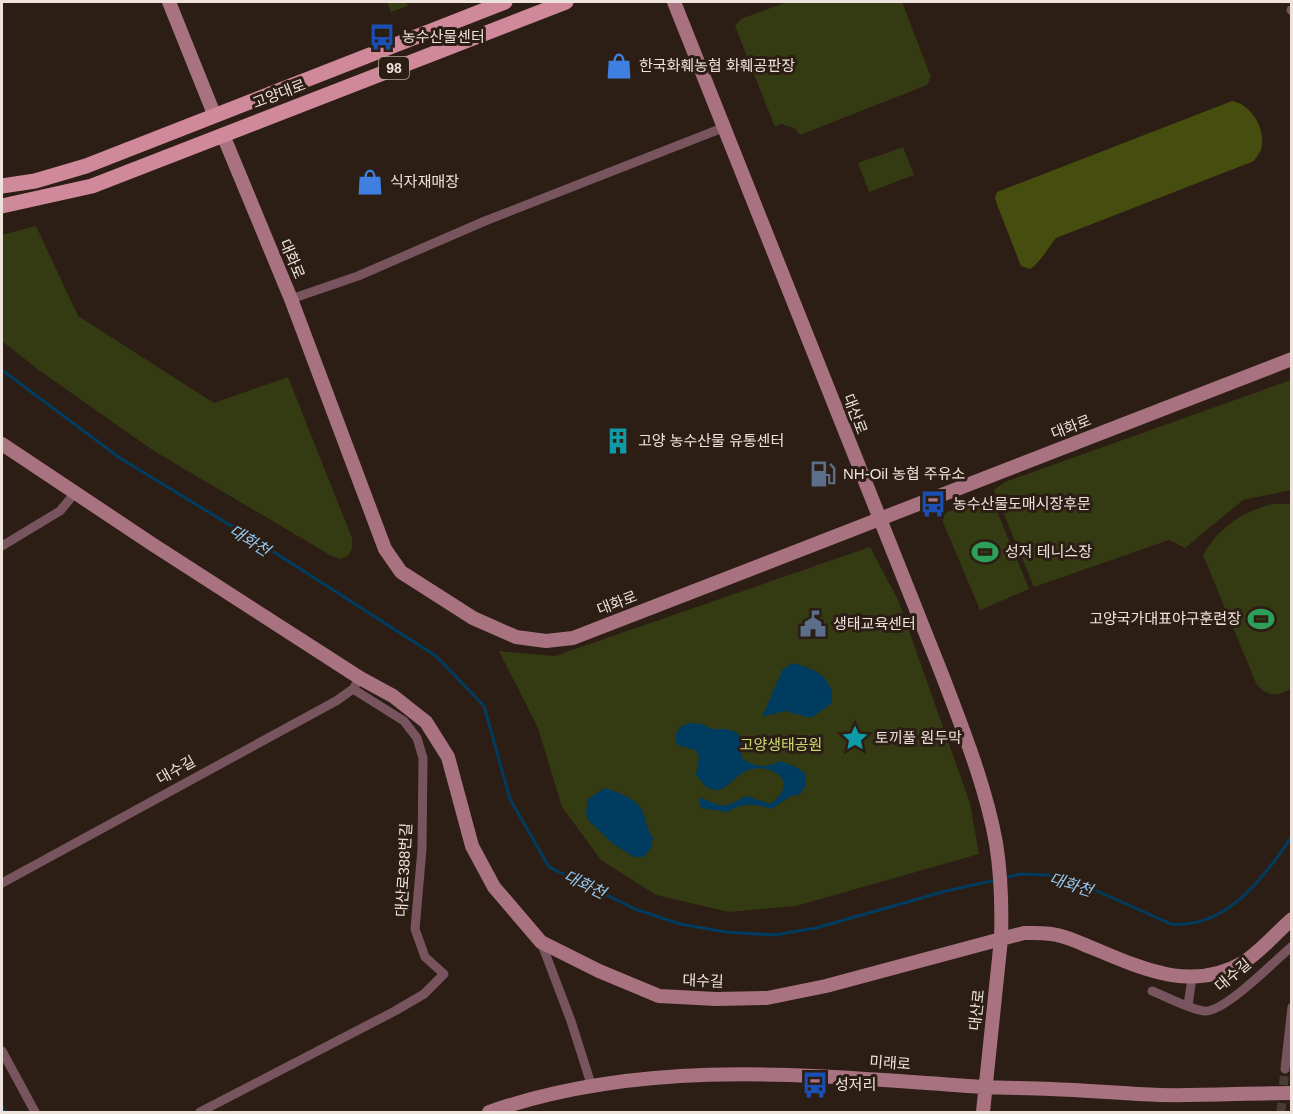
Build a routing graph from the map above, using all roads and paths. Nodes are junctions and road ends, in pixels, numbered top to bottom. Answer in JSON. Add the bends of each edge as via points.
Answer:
{"nodes":[{"id":1,"x":169,"y":2,"type":"edge"},
{"id":2,"x":505,"y":2,"type":"edge"},
{"id":3,"x":566,"y":2,"type":"edge"},
{"id":4,"x":674,"y":2,"type":"edge"},
{"id":5,"x":214,"y":114,"type":"junction"},
{"id":6,"x":725,"y":127,"type":"junction"},
{"id":7,"x":223,"y":135,"type":"junction"},
{"id":8,"x":2,"y":186,"type":"edge"},
{"id":9,"x":2,"y":206,"type":"edge"},
{"id":10,"x":291,"y":299,"type":"junction"},
{"id":11,"x":1292,"y":358,"type":"edge"},
{"id":12,"x":2,"y":444,"type":"edge"},
{"id":13,"x":75,"y":493,"type":"junction"},
{"id":14,"x":879,"y":519,"type":"junction"},
{"id":15,"x":2,"y":546,"type":"edge"},
{"id":16,"x":357,"y":684,"type":"junction"},
{"id":17,"x":2,"y":883,"type":"edge"},
{"id":18,"x":1292,"y":919,"type":"edge"},
{"id":19,"x":1001,"y":939,"type":"junction"},
{"id":20,"x":541,"y":942,"type":"junction"},
{"id":21,"x":1291,"y":946,"type":"edge"},
{"id":22,"x":1192,"y":978,"type":"junction"},
{"id":23,"x":1152,"y":991,"type":"dead end"},
{"id":24,"x":1188,"y":1005,"type":"junction"},
{"id":25,"x":1292,"y":1007,"type":"edge"},
{"id":26,"x":2,"y":1050,"type":"edge"},
{"id":27,"x":1289,"y":1057,"type":"edge"},
{"id":28,"x":1285,"y":1069,"type":"tunnel mouth"},
{"id":29,"x":592,"y":1087,"type":"junction"},
{"id":30,"x":986,"y":1087,"type":"junction"},
{"id":31,"x":1292,"y":1093,"type":"edge"},
{"id":32,"x":35,"y":1113,"type":"edge"},
{"id":33,"x":200,"y":1113,"type":"edge"},
{"id":34,"x":489,"y":1113,"type":"edge"},
{"id":35,"x":983,"y":1113,"type":"edge"}],
"edges":[{"from":1,"to":5,"type":"street"},
{"from":2,"to":5,"type":"main road","name":"고양대로","number":"98"},
{"from":3,"to":7,"type":"main road","name":"고양대로","number":"98"},
{"from":4,"to":6,"type":"street","name":"대산로"},
{"from":5,"to":8,"type":"main road","name":"고양대로","number":"98","via":[[86,166]]},
{"from":6,"to":10,"type":"street","via":[[358,276]]},
{"from":6,"to":14,"type":"street","name":"대산로"},
{"from":7,"to":9,"type":"main road","name":"고양대로","number":"98","via":[[92,186]]},
{"from":7,"to":10,"type":"street","name":"대화로"},
{"from":10,"to":14,"type":"street","name":"대화로","via":[[385,549],[401,572],[473,618],[516,637],[546,641],[573,638]]},
{"from":11,"to":14,"type":"street","name":"대화로"},
{"from":12,"to":13,"type":"street","name":"대수길"},
{"from":13,"to":15,"type":"street","via":[[60,511]]},
{"from":13,"to":16,"type":"street","name":"대수길"},
{"from":14,"to":19,"type":"street","name":"대산로","via":[[974,761],[996,843]]},
{"from":16,"to":17,"type":"street","name":"대수길","via":[[336,701]]},
{"from":16,"to":20,"type":"street","name":"대수길","via":[[393,696],[426,722],[448,758],[472,846],[494,887]]},
{"from":16,"to":33,"type":"street","name":"대산로388번길","via":[[404,721],[417,738],[423,758],[422,849],[415,929],[425,957],[444,974],[424,994],[395,1011]]},
{"from":18,"to":22,"type":"street","name":"대수길","via":[[1245,961],[1216,975]]},
{"from":19,"to":20,"type":"street","name":"대수길","via":[[826,986],[767,998],[716,999],[658,996]]},
{"from":19,"to":22,"type":"street","name":"대수길","via":[[1024,933],[1063,936],[1134,966]]},
{"from":19,"to":30,"type":"street","name":"대산로"},
{"from":20,"to":29,"type":"street","via":[[572,1020]]},
{"from":21,"to":24,"type":"street","name":"대수길","via":[[1220,1006],[1202,1011]]},
{"from":22,"to":24,"type":"street","name":"대수길"},
{"from":23,"to":24,"type":"street","name":"대수길"},
{"from":25,"to":27,"type":"street"},
{"from":26,"to":32,"type":"street"},
{"from":27,"to":28,"type":"street"},
{"from":29,"to":30,"type":"street","name":"미래로","via":[[660,1077],[737,1073]]},
{"from":29,"to":34,"type":"street","name":"미래로","via":[[516,1103]]},
{"from":30,"to":31,"type":"street","name":"미래로","via":[[1161,1095]]},
{"from":30,"to":35,"type":"street","name":"대산로"}]}
